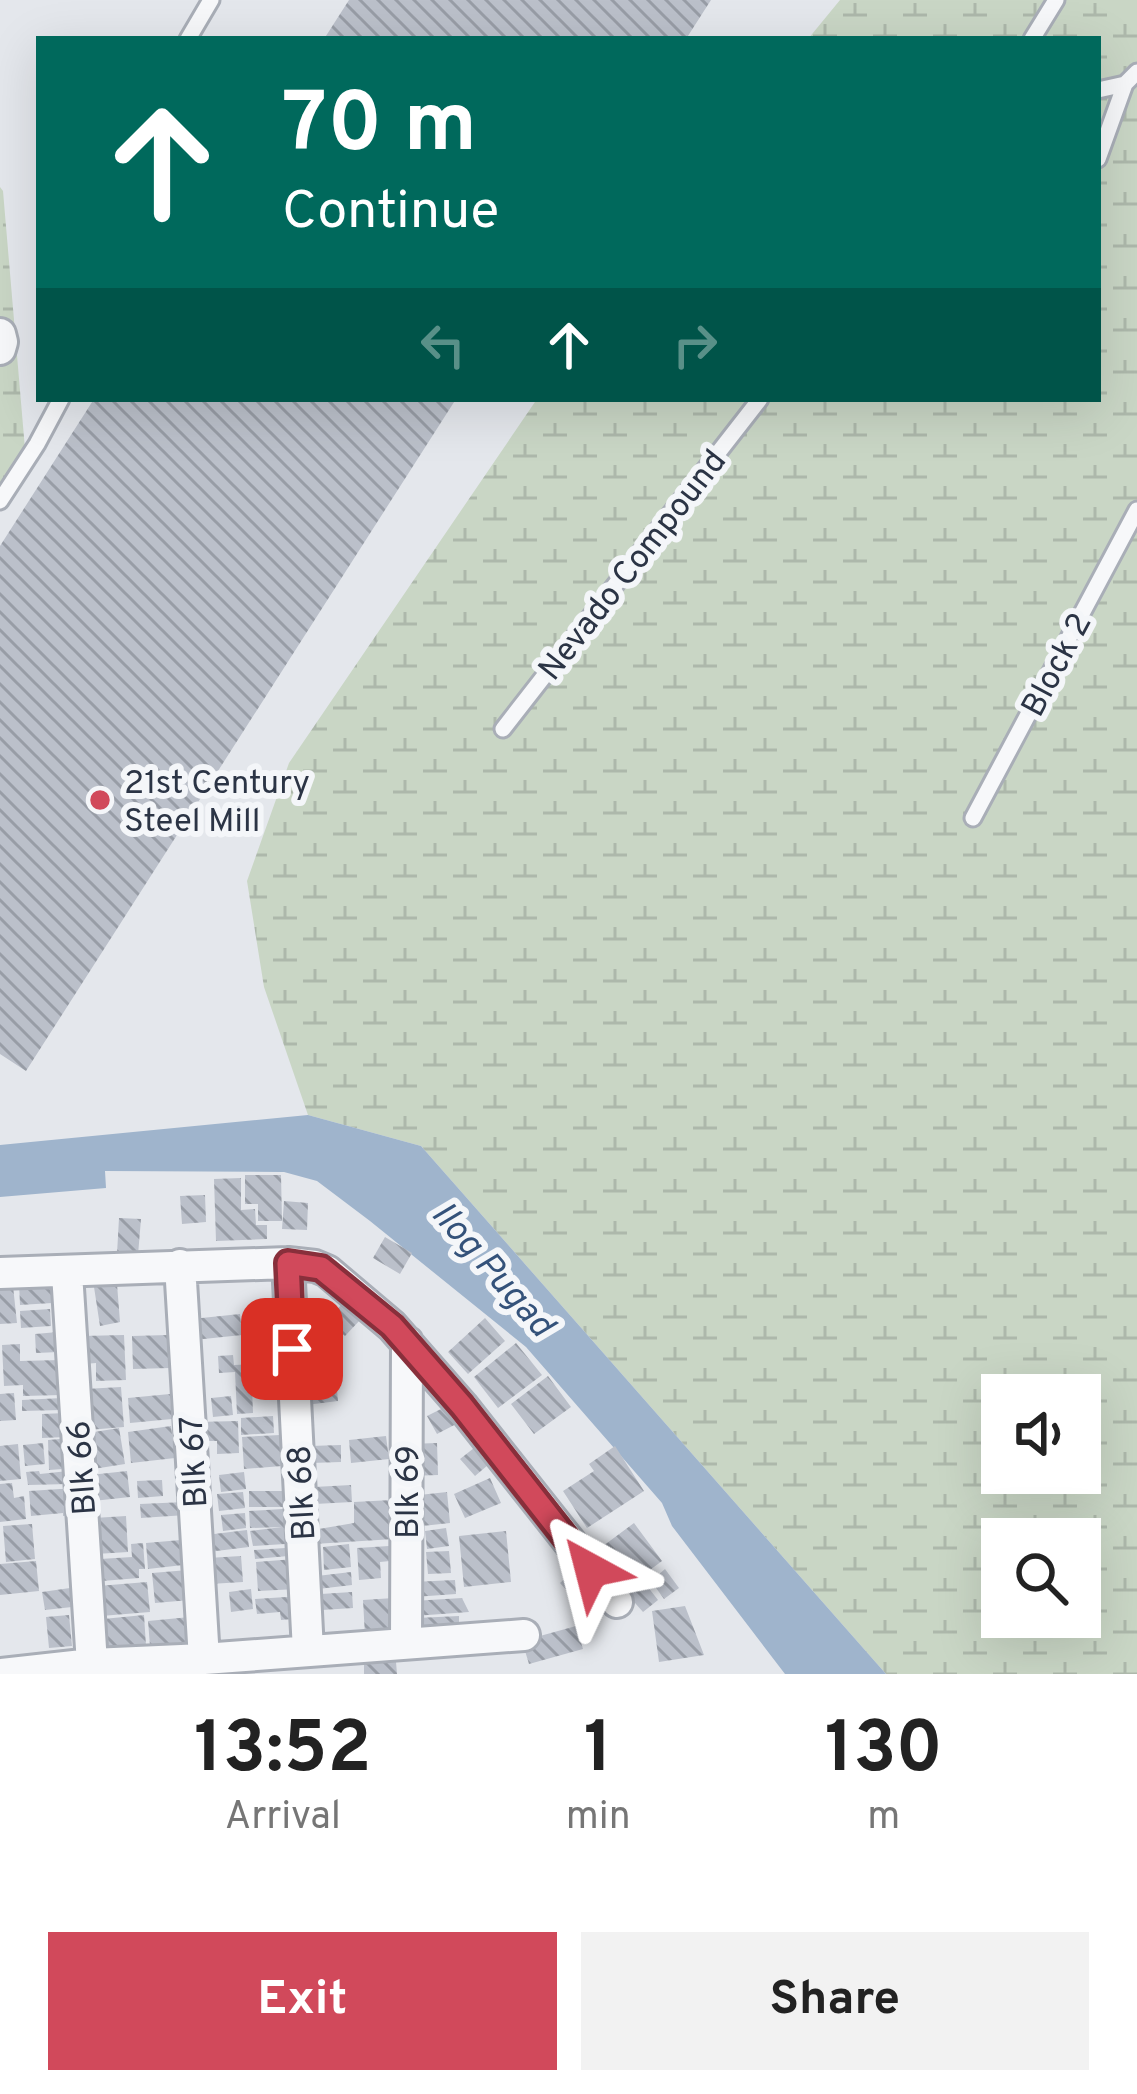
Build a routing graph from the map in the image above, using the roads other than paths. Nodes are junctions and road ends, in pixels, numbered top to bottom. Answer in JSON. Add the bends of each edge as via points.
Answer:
{"nodes":[{"id":1,"x":211,"y":0,"type":"edge"},
{"id":2,"x":1056,"y":0,"type":"edge"},
{"id":3,"x":190,"y":36,"type":"edge"},
{"id":4,"x":1035,"y":36,"type":"edge"},
{"id":5,"x":1131,"y":78,"type":"edge"},
{"id":6,"x":1101,"y":89,"type":"edge"},
{"id":7,"x":1101,"y":152,"type":"edge"},
{"id":8,"x":0,"y":334,"type":"edge"},
{"id":9,"x":0,"y":349,"type":"edge"},
{"id":10,"x":60,"y":402,"type":"edge"},
{"id":11,"x":758,"y":402,"type":"edge"},
{"id":12,"x":0,"y":501,"type":"edge"},
{"id":13,"x":1137,"y":510,"type":"edge"},
{"id":14,"x":502,"y":729,"type":"dead end"},
{"id":15,"x":973,"y":818,"type":"dead end"},
{"id":16,"x":288,"y":1263,"type":"junction"},
{"id":17,"x":180,"y":1265,"type":"junction"},
{"id":18,"x":67,"y":1273,"type":"junction"},
{"id":19,"x":0,"y":1274,"type":"edge"},
{"id":20,"x":406,"y":1342,"type":"junction"},
{"id":21,"x":617,"y":1602,"type":"dead end"},
{"id":22,"x":524,"y":1634,"type":"dead end"},
{"id":23,"x":406,"y":1642,"type":"junction"},
{"id":24,"x":308,"y":1651,"type":"junction"},
{"id":25,"x":204,"y":1658,"type":"junction"},
{"id":26,"x":92,"y":1664,"type":"junction"},
{"id":27,"x":2,"y":1674,"type":"edge"}],
"edges":[{"from":1,"to":3,"type":"lane"},
{"from":2,"to":4,"type":"lane"},
{"from":5,"to":6,"type":"lane"},
{"from":5,"to":7,"type":"lane"},
{"from":8,"to":9,"type":"street"},
{"from":10,"to":12,"type":"lane"},
{"from":11,"to":14,"type":"lane","name":"Nevado Compound"},
{"from":13,"to":15,"type":"lane","name":"Block 2"},
{"from":16,"to":17,"type":"street"},
{"from":16,"to":20,"type":"street","via":[[327,1271]]},
{"from":16,"to":24,"type":"street","name":"Blk 68"},
{"from":17,"to":18,"type":"street"},
{"from":17,"to":25,"type":"street","name":"Blk 67"},
{"from":18,"to":19,"type":"street"},
{"from":18,"to":26,"type":"street","name":"Blk 66"},
{"from":20,"to":21,"type":"street"},
{"from":20,"to":23,"type":"street","name":"Blk 69"},
{"from":22,"to":23,"type":"street"},
{"from":23,"to":24,"type":"street"},
{"from":24,"to":25,"type":"street"},
{"from":25,"to":26,"type":"street"},
{"from":26,"to":27,"type":"street"}]}
